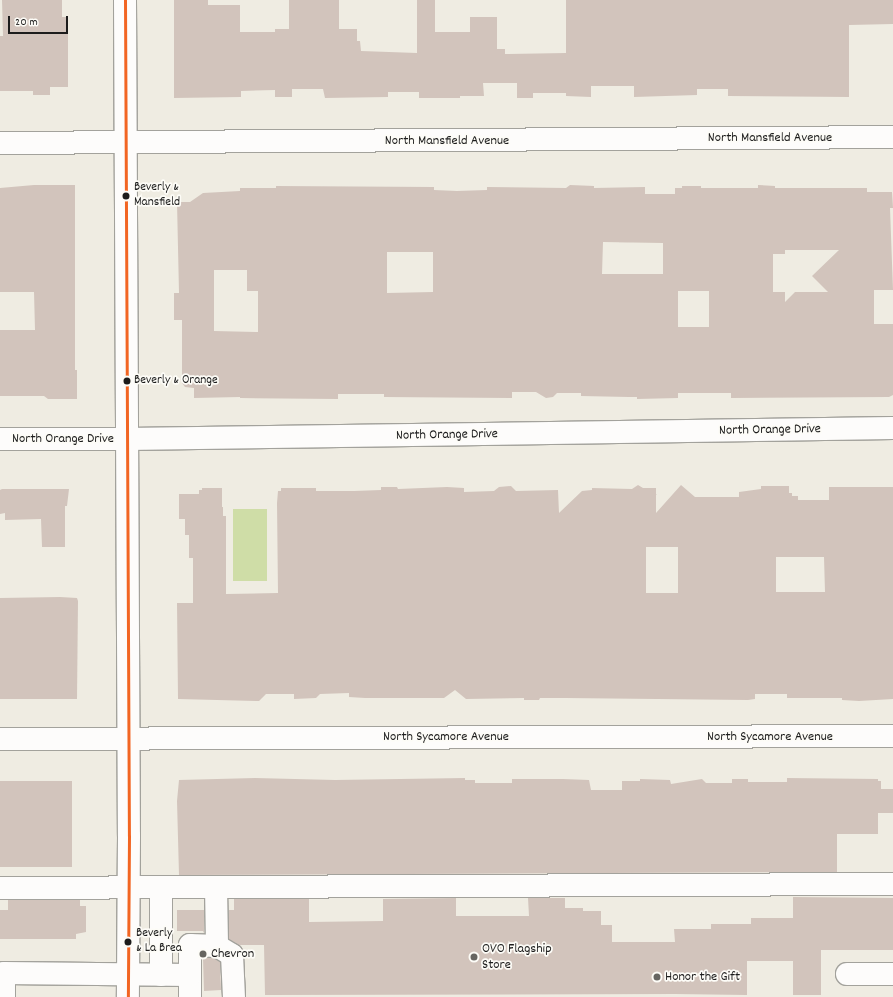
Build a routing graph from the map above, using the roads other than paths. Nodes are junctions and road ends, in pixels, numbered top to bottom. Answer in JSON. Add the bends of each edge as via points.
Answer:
{"nodes":[{"id":1,"x":125,"y":0,"type":"edge"},
{"id":2,"x":893,"y":137,"type":"edge"},
{"id":3,"x":0,"y":143,"type":"edge"},
{"id":4,"x":126,"y":143,"type":"junction"},
{"id":5,"x":893,"y":428,"type":"edge"},
{"id":6,"x":0,"y":439,"type":"edge"},
{"id":7,"x":127,"y":439,"type":"junction"},
{"id":8,"x":893,"y":736,"type":"edge"},
{"id":9,"x":0,"y":739,"type":"edge"},
{"id":10,"x":129,"y":739,"type":"junction"},
{"id":11,"x":893,"y":884,"type":"edge"},
{"id":12,"x":161,"y":887,"type":"junction"},
{"id":13,"x":216,"y":887,"type":"junction"},
{"id":14,"x":0,"y":888,"type":"edge"},
{"id":15,"x":130,"y":888,"type":"junction"},
{"id":16,"x":217,"y":946,"type":"junction"},
{"id":17,"x":128,"y":974,"type":"junction"},
{"id":18,"x":847,"y":974,"type":"dead end"},
{"id":19,"x":893,"y":974,"type":"edge"},
{"id":20,"x":161,"y":975,"type":"junction"},
{"id":21,"x":190,"y":975,"type":"junction"},
{"id":22,"x":4,"y":997,"type":"edge"},
{"id":23,"x":128,"y":997,"type":"edge"},
{"id":24,"x":190,"y":997,"type":"edge"},
{"id":25,"x":230,"y":997,"type":"edge"}],
"edges":[{"from":1,"to":4,"type":"street"},
{"from":2,"to":4,"type":"street","name":"North Mansfield Avenue"},
{"from":3,"to":4,"type":"street","name":"North Mansfield Avenue"},
{"from":4,"to":7,"type":"street"},
{"from":5,"to":7,"type":"street","name":"North Orange Drive"},
{"from":6,"to":7,"type":"street","name":"North Orange Drive"},
{"from":7,"to":10,"type":"street"},
{"from":8,"to":10,"type":"street","name":"North Sycamore Avenue"},
{"from":9,"to":10,"type":"street","name":"North Sycamore Avenue"},
{"from":10,"to":15,"type":"street"},
{"from":11,"to":13,"type":"street"},
{"from":12,"to":13,"type":"street"},
{"from":12,"to":15,"type":"street"},
{"from":12,"to":20,"type":"street"},
{"from":13,"to":16,"type":"street"},
{"from":14,"to":15,"type":"street"},
{"from":15,"to":17,"type":"street"},
{"from":16,"to":21,"type":"street","via":[[190,945]]},
{"from":16,"to":25,"type":"street","via":[[232,955]]},
{"from":17,"to":20,"type":"street"},
{"from":17,"to":22,"type":"street","via":[[4,973]]},
{"from":17,"to":23,"type":"street"},
{"from":18,"to":19,"type":"street"},
{"from":20,"to":21,"type":"street"},
{"from":21,"to":24,"type":"street"}]}
